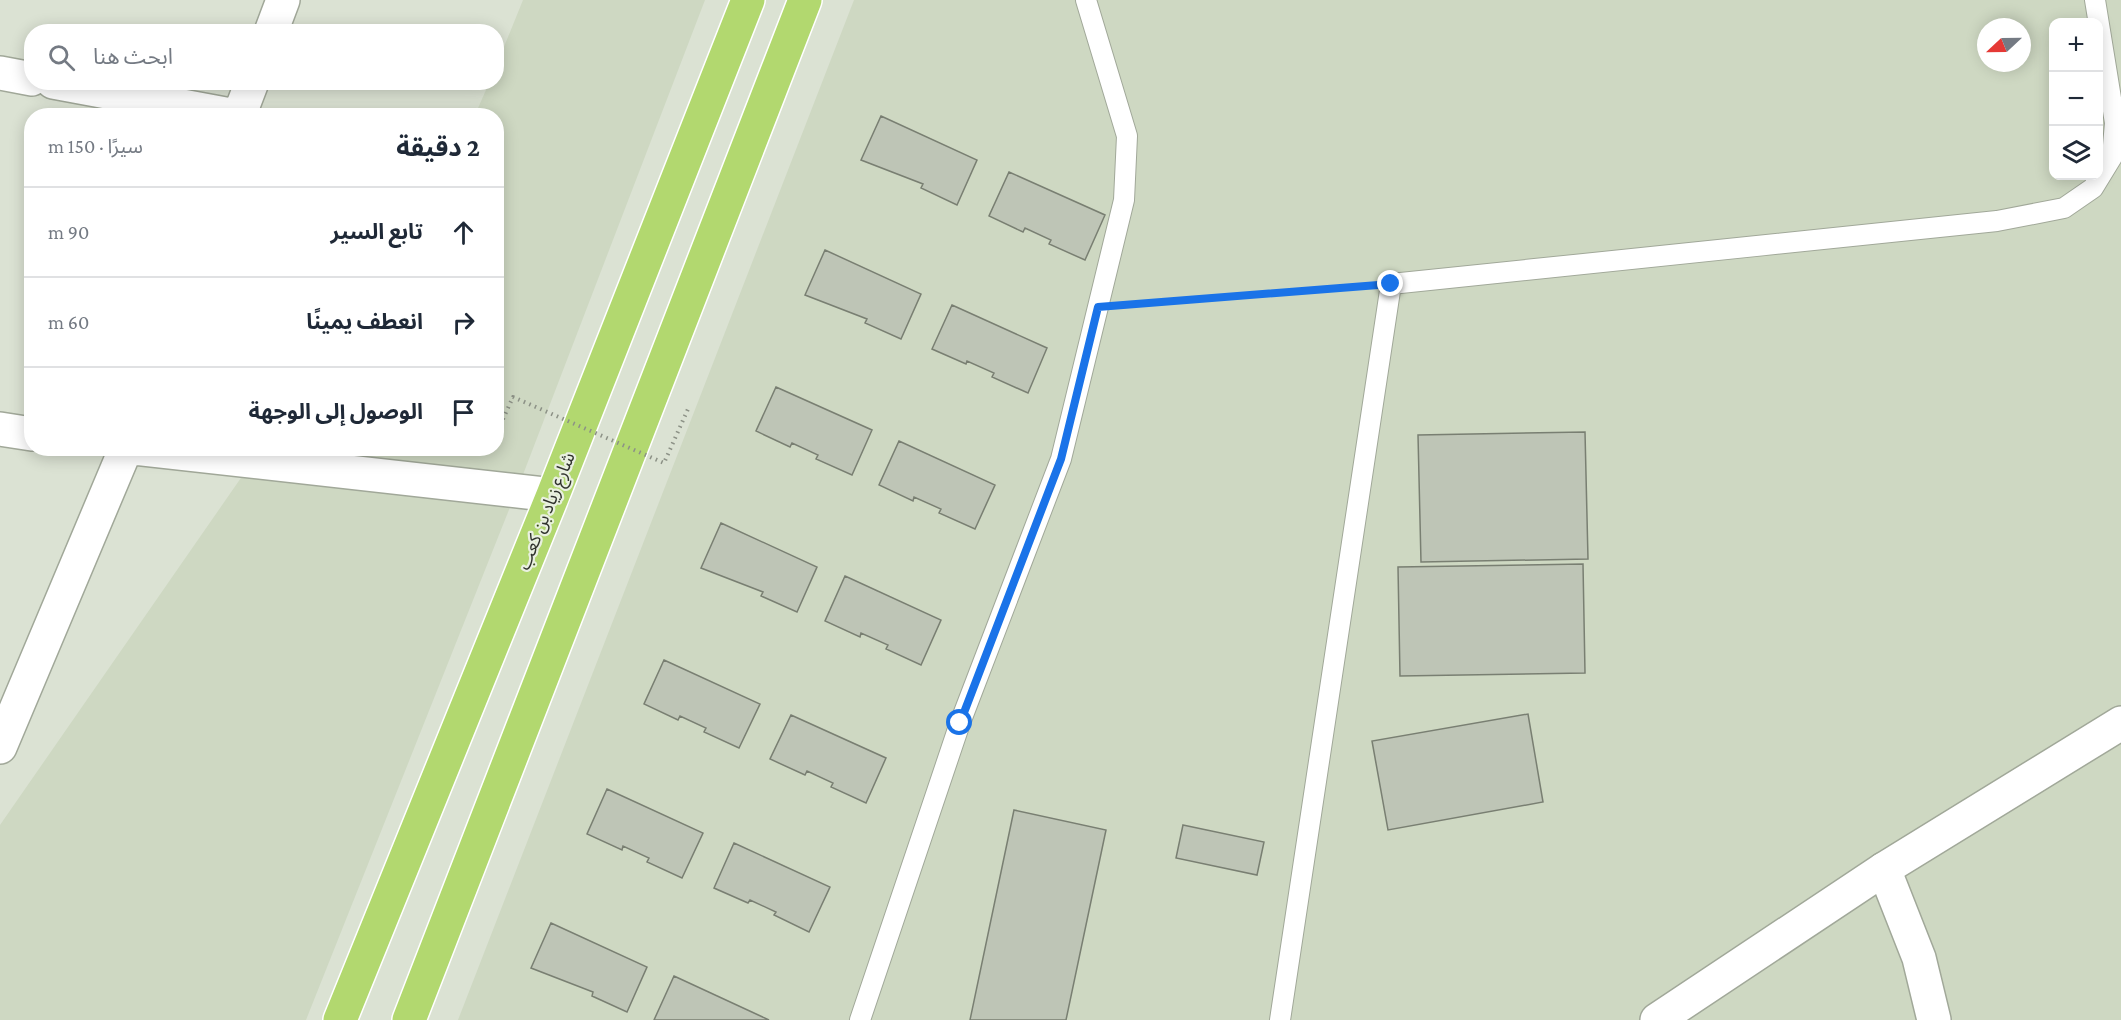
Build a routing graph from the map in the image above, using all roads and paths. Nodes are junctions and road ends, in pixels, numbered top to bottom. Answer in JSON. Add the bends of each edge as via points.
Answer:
{"nodes":[{"id":1,"x":283,"y":0,"type":"edge"},
{"id":2,"x":748,"y":0,"type":"edge"},
{"id":3,"x":805,"y":0,"type":"edge"},
{"id":4,"x":1086,"y":0,"type":"edge"},
{"id":5,"x":2095,"y":0,"type":"edge"},
{"id":6,"x":274,"y":24,"type":"edge"},
{"id":7,"x":0,"y":73,"type":"edge"},
{"id":8,"x":24,"y":78,"type":"edge"},
{"id":9,"x":96,"y":90,"type":"edge"},
{"id":10,"x":248,"y":90,"type":"edge"},
{"id":11,"x":194,"y":108,"type":"edge"},
{"id":12,"x":241,"y":108,"type":"edge"},
{"id":13,"x":1391,"y":284,"type":"junction"},
{"id":14,"x":1098,"y":307,"type":"junction"},
{"id":15,"x":688,"y":409,"type":"dead end"},
{"id":16,"x":504,"y":417,"type":"edge"},
{"id":17,"x":0,"y":429,"type":"edge"},
{"id":18,"x":24,"y":433,"type":"edge"},
{"id":19,"x":123,"y":456,"type":"edge"},
{"id":20,"x":206,"y":456,"type":"edge"},
{"id":21,"x":553,"y":495,"type":"junction"},
{"id":22,"x":2121,"y":723,"type":"edge"},
{"id":23,"x":0,"y":747,"type":"edge"},
{"id":24,"x":1884,"y":869,"type":"junction"},
{"id":25,"x":415,"y":1015,"type":"edge"},
{"id":26,"x":340,"y":1020,"type":"edge"},
{"id":27,"x":860,"y":1020,"type":"edge"},
{"id":28,"x":1280,"y":1020,"type":"edge"},
{"id":29,"x":1657,"y":1020,"type":"edge"},
{"id":30,"x":1934,"y":1020,"type":"edge"}],
"edges":[{"from":1,"to":6,"type":"street"},
{"from":2,"to":21,"type":"highway","name":"شارع زياد بن كعب"},
{"from":3,"to":25,"type":"highway"},
{"from":4,"to":14,"type":"lane","via":[[1127,136],[1124,200]]},
{"from":5,"to":13,"type":"lane","via":[[2115,123],[2112,157],[2093,188],[2064,208],[1985,223]]},
{"from":7,"to":8,"type":"street"},
{"from":9,"to":11,"type":"street"},
{"from":10,"to":12,"type":"street"},
{"from":13,"to":14,"type":"path"},
{"from":13,"to":28,"type":"lane"},
{"from":14,"to":27,"type":"lane","via":[[1061,459],[960,723]]},
{"from":15,"to":16,"type":"path","bridge":true,"via":[[664,463],[513,397]]},
{"from":17,"to":18,"type":"street"},
{"from":19,"to":23,"type":"street"},
{"from":20,"to":21,"type":"street"},
{"from":21,"to":26,"type":"highway","name":"شارع زياد بن كعب"},
{"from":22,"to":24,"type":"street"},
{"from":24,"to":29,"type":"street"},
{"from":24,"to":30,"type":"street","via":[[1919,958]]}]}
